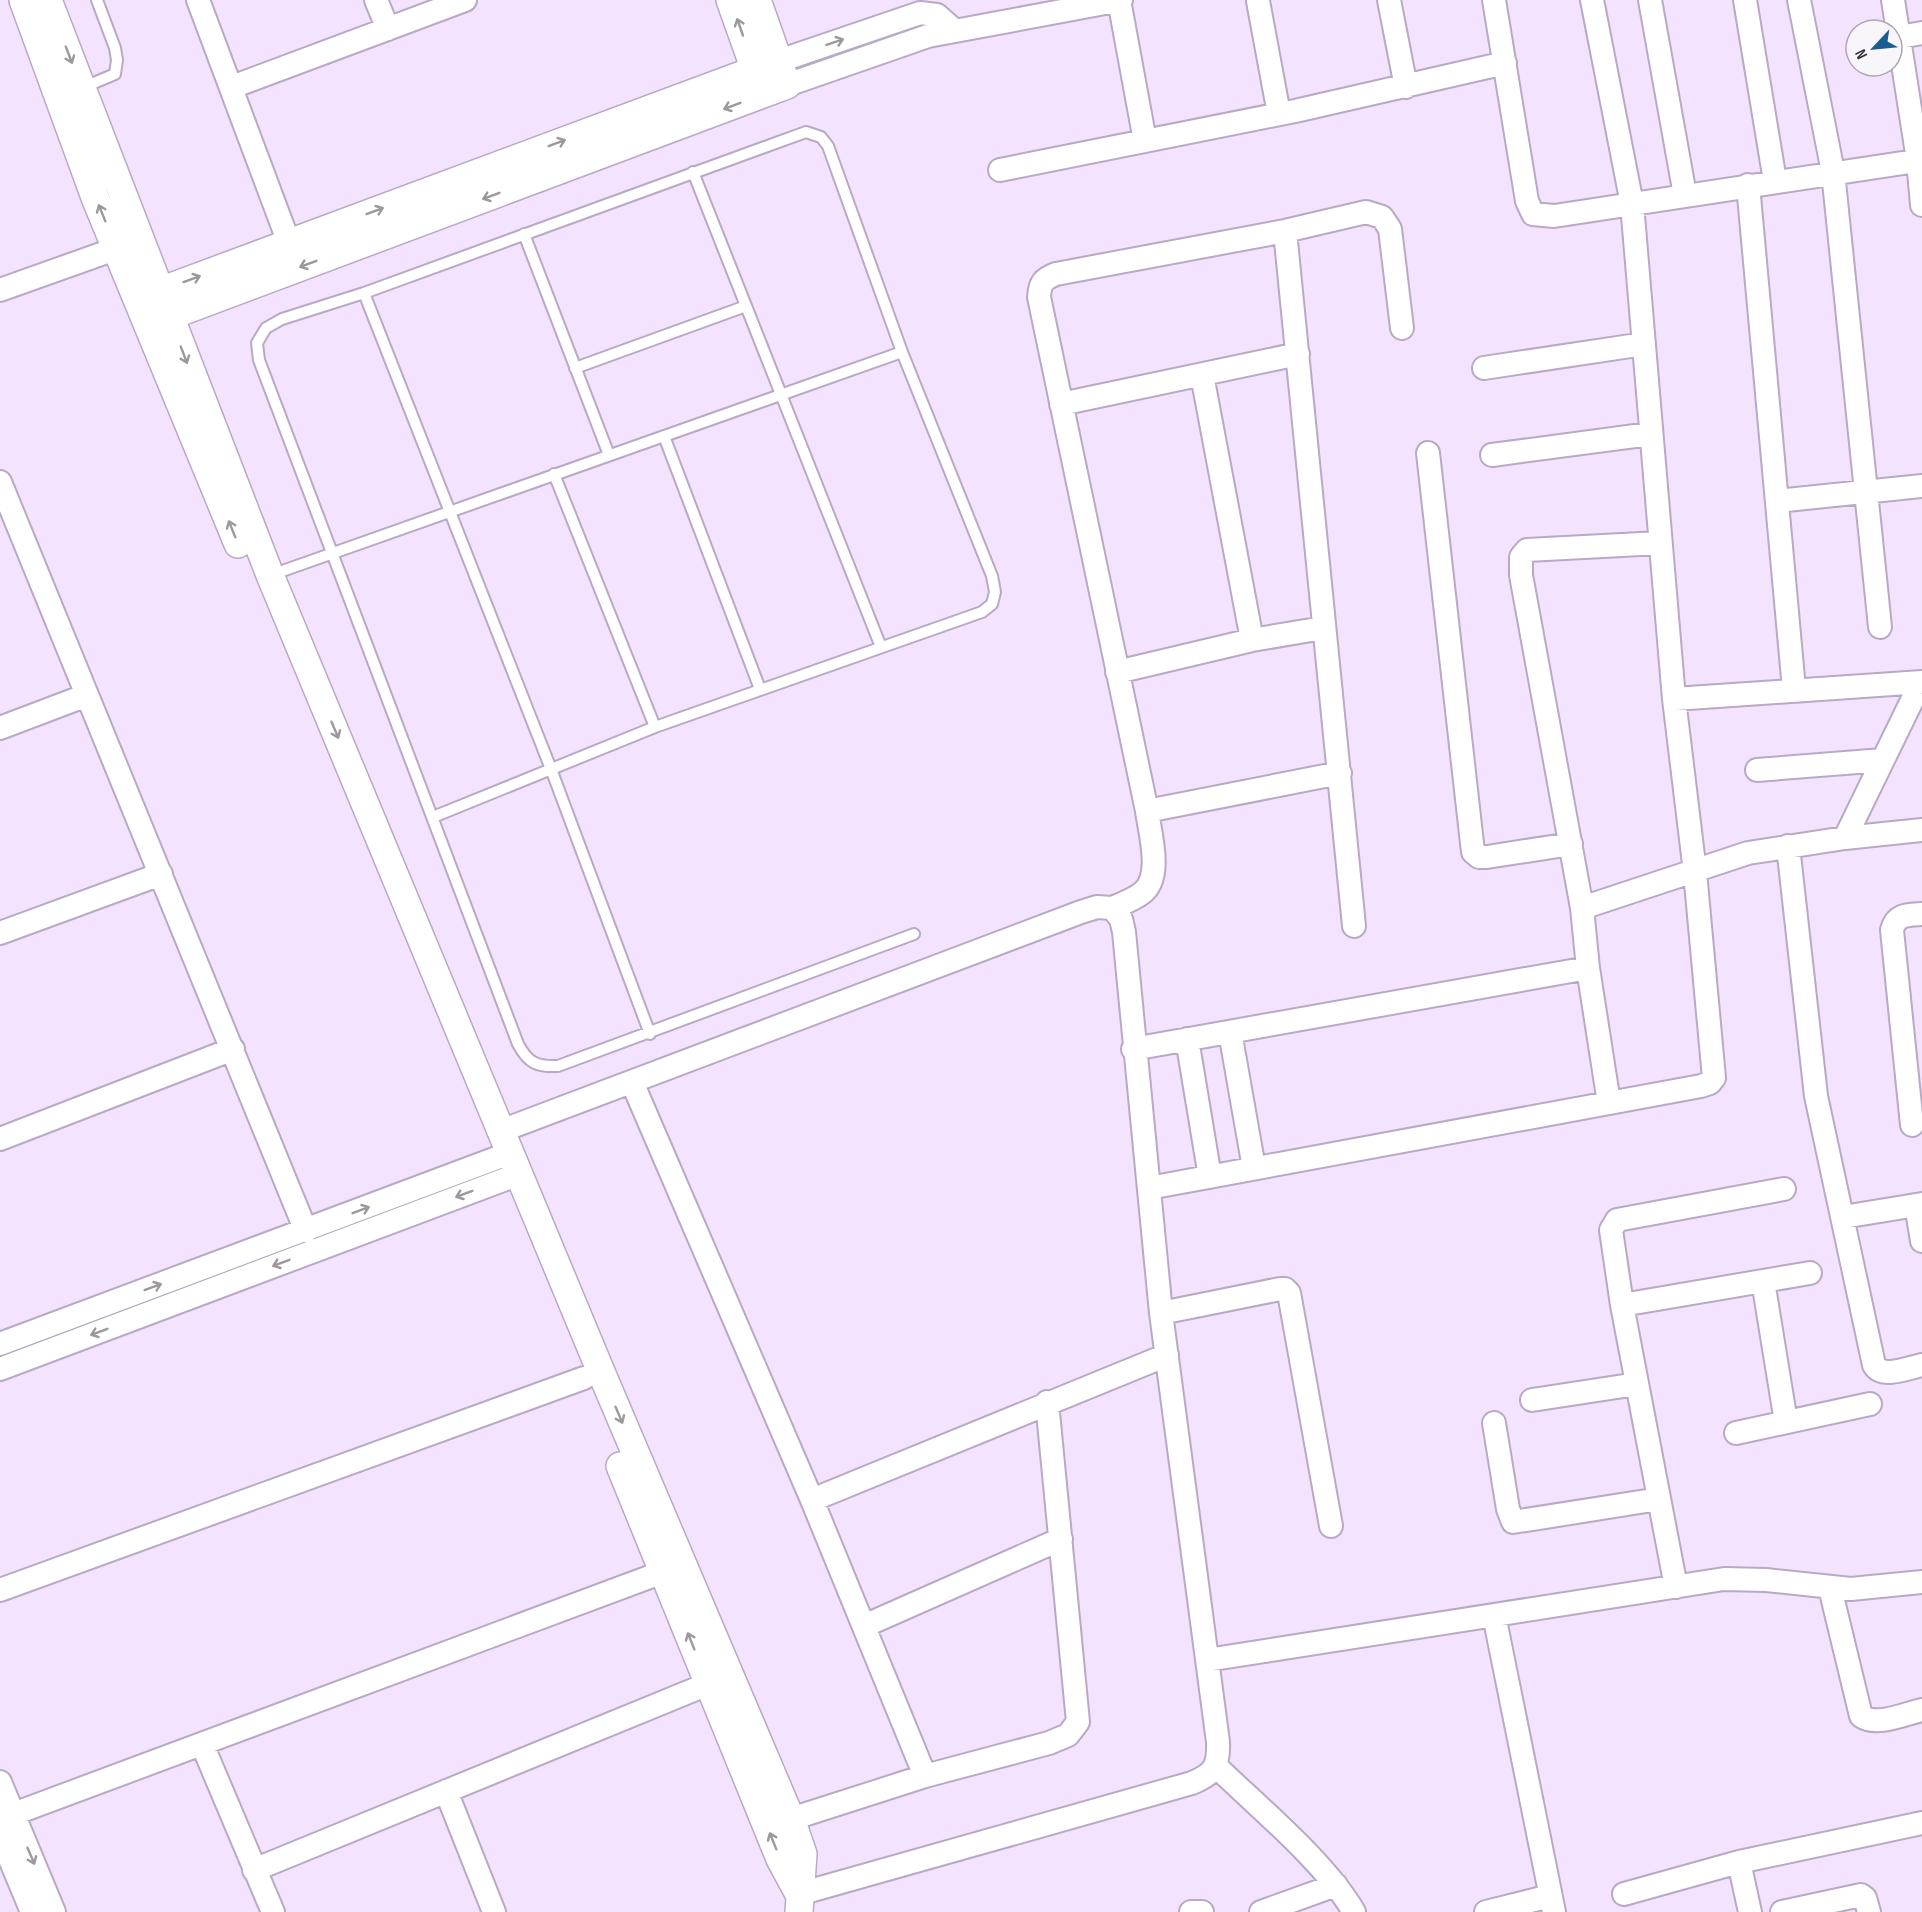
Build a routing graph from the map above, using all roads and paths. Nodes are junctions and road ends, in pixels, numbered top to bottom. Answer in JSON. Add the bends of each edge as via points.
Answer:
{"nodes":[{"id":1,"x":23,"y":0,"type":"edge"},
{"id":2,"x":48,"y":0,"type":"edge"},
{"id":3,"x":97,"y":0,"type":"edge"},
{"id":4,"x":198,"y":0,"type":"edge"},
{"id":5,"x":376,"y":0,"type":"edge"},
{"id":6,"x":465,"y":0,"type":"edge"},
{"id":7,"x":730,"y":0,"type":"edge"},
{"id":8,"x":757,"y":0,"type":"edge"},
{"id":9,"x":945,"y":0,"type":"edge"},
{"id":10,"x":1120,"y":0,"type":"edge"},
{"id":11,"x":1261,"y":0,"type":"edge"},
{"id":12,"x":1389,"y":0,"type":"edge"},
{"id":13,"x":1494,"y":0,"type":"edge"},
{"id":14,"x":1592,"y":0,"type":"edge"},
{"id":15,"x":1650,"y":0,"type":"edge"},
{"id":16,"x":1745,"y":0,"type":"edge"},
{"id":17,"x":1798,"y":0,"type":"edge"},
{"id":18,"x":1893,"y":0,"type":"edge"},
{"id":19,"x":1896,"y":18,"type":"edge"},
{"id":20,"x":951,"y":28,"type":"junction"},
{"id":21,"x":388,"y":29,"type":"junction"},
{"id":22,"x":1922,"y":33,"type":"edge"},
{"id":23,"x":1904,"y":36,"type":"edge"},
{"id":24,"x":1504,"y":63,"type":"junction"},
{"id":25,"x":1904,"y":66,"type":"edge"},
{"id":26,"x":771,"y":78,"type":"junction"},
{"id":27,"x":232,"y":87,"type":"junction"},
{"id":28,"x":1406,"y":87,"type":"junction"},
{"id":29,"x":82,"y":88,"type":"junction"},
{"id":30,"x":1279,"y":114,"type":"junction"},
{"id":31,"x":1145,"y":141,"type":"junction"},
{"id":32,"x":1920,"y":160,"type":"edge"},
{"id":33,"x":1000,"y":170,"type":"dead end"},
{"id":34,"x":693,"y":172,"type":"junction"},
{"id":35,"x":1833,"y":172,"type":"junction"},
{"id":36,"x":1775,"y":181,"type":"junction"},
{"id":37,"x":1748,"y":185,"type":"junction"},
{"id":38,"x":1685,"y":195,"type":"junction"},
{"id":39,"x":1632,"y":204,"type":"junction"},
{"id":40,"x":1922,"y":205,"type":"edge"},
{"id":41,"x":1285,"y":231,"type":"junction"},
{"id":42,"x":524,"y":234,"type":"junction"},
{"id":43,"x":289,"y":243,"type":"junction"},
{"id":44,"x":128,"y":244,"type":"junction"},
{"id":45,"x":0,"y":290,"type":"edge"},
{"id":46,"x":364,"y":293,"type":"junction"},
{"id":47,"x":148,"y":295,"type":"junction"},
{"id":48,"x":747,"y":306,"type":"junction"},
{"id":49,"x":158,"y":321,"type":"junction"},
{"id":50,"x":1401,"y":328,"type":"dead end"},
{"id":51,"x":1644,"y":344,"type":"junction"},
{"id":52,"x":902,"y":352,"type":"junction"},
{"id":53,"x":1298,"y":354,"type":"junction"},
{"id":54,"x":576,"y":368,"type":"junction"},
{"id":55,"x":1484,"y":368,"type":"dead end"},
{"id":56,"x":1202,"y":375,"type":"junction"},
{"id":57,"x":782,"y":393,"type":"junction"},
{"id":58,"x":1061,"y":404,"type":"junction"},
{"id":59,"x":1650,"y":434,"type":"junction"},
{"id":60,"x":663,"y":436,"type":"junction"},
{"id":61,"x":1428,"y":453,"type":"dead end"},
{"id":62,"x":609,"y":455,"type":"junction"},
{"id":63,"x":1492,"y":455,"type":"dead end"},
{"id":64,"x":554,"y":474,"type":"junction"},
{"id":65,"x":0,"y":482,"type":"edge"},
{"id":66,"x":1922,"y":486,"type":"edge"},
{"id":67,"x":1866,"y":492,"type":"junction"},
{"id":68,"x":1777,"y":501,"type":"junction"},
{"id":69,"x":449,"y":511,"type":"junction"},
{"id":70,"x":1660,"y":543,"type":"junction"},
{"id":71,"x":332,"y":554,"type":"junction"},
{"id":72,"x":270,"y":575,"type":"junction"},
{"id":73,"x":1880,"y":627,"type":"dead end"},
{"id":74,"x":1323,"y":628,"type":"junction"},
{"id":75,"x":1252,"y":640,"type":"junction"},
{"id":76,"x":881,"y":647,"type":"junction"},
{"id":77,"x":1117,"y":672,"type":"junction"},
{"id":78,"x":1922,"y":682,"type":"edge"},
{"id":79,"x":760,"y":689,"type":"junction"},
{"id":80,"x":1794,"y":689,"type":"junction"},
{"id":81,"x":87,"y":695,"type":"junction"},
{"id":82,"x":1674,"y":699,"type":"junction"},
{"id":83,"x":655,"y":727,"type":"junction"},
{"id":84,"x":0,"y":728,"type":"edge"},
{"id":85,"x":1883,"y":760,"type":"junction"},
{"id":86,"x":551,"y":769,"type":"junction"},
{"id":87,"x":1757,"y":770,"type":"dead end"},
{"id":88,"x":1341,"y":773,"type":"junction"},
{"id":89,"x":1147,"y":811,"type":"junction"},
{"id":90,"x":433,"y":817,"type":"junction"},
{"id":91,"x":1922,"y":830,"type":"edge"},
{"id":92,"x":1845,"y":838,"type":"junction"},
{"id":93,"x":1571,"y":844,"type":"junction"},
{"id":94,"x":1788,"y":846,"type":"junction"},
{"id":95,"x":1695,"y":873,"type":"junction"},
{"id":96,"x":161,"y":874,"type":"junction"},
{"id":97,"x":1112,"y":908,"type":"junction"},
{"id":98,"x":1582,"y":908,"type":"junction"},
{"id":99,"x":1922,"y":914,"type":"edge"},
{"id":100,"x":1354,"y":926,"type":"dead end"},
{"id":101,"x":0,"y":933,"type":"edge"},
{"id":102,"x":914,"y":934,"type":"dead end"},
{"id":103,"x":1588,"y":968,"type":"junction"},
{"id":104,"x":1230,"y":1032,"type":"junction"},
{"id":105,"x":650,"y":1034,"type":"junction"},
{"id":106,"x":1187,"y":1039,"type":"junction"},
{"id":107,"x":233,"y":1049,"type":"junction"},
{"id":108,"x":1133,"y":1049,"type":"junction"},
{"id":109,"x":1913,"y":1055,"type":"edge"},
{"id":110,"x":632,"y":1082,"type":"junction"},
{"id":111,"x":1609,"y":1103,"type":"junction"},
{"id":112,"x":1912,"y":1125,"type":"dead end"},
{"id":113,"x":0,"y":1138,"type":"edge"},
{"id":114,"x":505,"y":1159,"type":"junction"},
{"id":115,"x":1254,"y":1168,"type":"junction"},
{"id":116,"x":1210,"y":1177,"type":"junction"},
{"id":117,"x":1149,"y":1188,"type":"junction"},
{"id":118,"x":1784,"y":1189,"type":"dead end"},
{"id":119,"x":1919,"y":1205,"type":"edge"},
{"id":120,"x":1843,"y":1217,"type":"junction"},
{"id":121,"x":306,"y":1231,"type":"junction"},
{"id":122,"x":1922,"y":1241,"type":"edge"},
{"id":123,"x":1810,"y":1273,"type":"dead end"},
{"id":124,"x":1763,"y":1281,"type":"junction"},
{"id":125,"x":1622,"y":1305,"type":"junction"},
{"id":126,"x":1161,"y":1313,"type":"junction"},
{"id":127,"x":0,"y":1344,"type":"edge"},
{"id":128,"x":1167,"y":1355,"type":"junction"},
{"id":129,"x":1922,"y":1365,"type":"edge"},
{"id":130,"x":0,"y":1369,"type":"edge"},
{"id":131,"x":584,"y":1378,"type":"junction"},
{"id":132,"x":1637,"y":1384,"type":"junction"},
{"id":133,"x":1532,"y":1400,"type":"dead end"},
{"id":134,"x":1047,"y":1402,"type":"junction"},
{"id":135,"x":1870,"y":1404,"type":"dead end"},
{"id":136,"x":1786,"y":1422,"type":"junction"},
{"id":137,"x":1494,"y":1423,"type":"dead end"},
{"id":138,"x":1737,"y":1433,"type":"dead end"},
{"id":139,"x":1659,"y":1499,"type":"junction"},
{"id":140,"x":812,"y":1500,"type":"junction"},
{"id":141,"x":1331,"y":1526,"type":"dead end"},
{"id":142,"x":1061,"y":1539,"type":"junction"},
{"id":143,"x":663,"y":1572,"type":"junction"},
{"id":144,"x":1922,"y":1582,"type":"edge"},
{"id":145,"x":1676,"y":1587,"type":"junction"},
{"id":146,"x":1830,"y":1588,"type":"junction"},
{"id":147,"x":0,"y":1590,"type":"edge"},
{"id":148,"x":1494,"y":1615,"type":"junction"},
{"id":149,"x":864,"y":1626,"type":"junction"},
{"id":150,"x":1207,"y":1660,"type":"junction"},
{"id":151,"x":718,"y":1680,"type":"junction"},
{"id":152,"x":1922,"y":1710,"type":"edge"},
{"id":153,"x":202,"y":1744,"type":"junction"},
{"id":154,"x":1217,"y":1767,"type":"junction"},
{"id":155,"x":925,"y":1776,"type":"junction"},
{"id":156,"x":0,"y":1782,"type":"edge"},
{"id":157,"x":446,"y":1791,"type":"junction"},
{"id":158,"x":7,"y":1816,"type":"edge"},
{"id":159,"x":791,"y":1819,"type":"junction"},
{"id":160,"x":1922,"y":1823,"type":"edge"},
{"id":161,"x":0,"y":1835,"type":"edge"},
{"id":162,"x":1739,"y":1862,"type":"junction"},
{"id":163,"x":254,"y":1870,"type":"junction"},
{"id":164,"x":1335,"y":1885,"type":"junction"},
{"id":165,"x":1624,"y":1894,"type":"dead end"},
{"id":166,"x":799,"y":1903,"type":"edge"},
{"id":167,"x":1552,"y":1904,"type":"edge"},
{"id":168,"x":32,"y":1912,"type":"edge"},
{"id":169,"x":54,"y":1912,"type":"edge"},
{"id":170,"x":273,"y":1912,"type":"edge"},
{"id":171,"x":494,"y":1912,"type":"edge"},
{"id":172,"x":1191,"y":1912,"type":"edge"},
{"id":173,"x":1202,"y":1912,"type":"edge"},
{"id":174,"x":1261,"y":1912,"type":"edge"},
{"id":175,"x":1354,"y":1912,"type":"edge"},
{"id":176,"x":1486,"y":1912,"type":"edge"},
{"id":177,"x":1750,"y":1912,"type":"edge"},
{"id":178,"x":1782,"y":1912,"type":"edge"},
{"id":179,"x":1869,"y":1912,"type":"edge"}],
"edges":[{"from":44,"to":1,"type":"street","one_way":true},
{"from":2,"to":29,"type":"street","one_way":true},
{"from":3,"to":29,"type":"lane","via":[[117,60],[115,74]]},
{"from":4,"to":27,"type":"street"},
{"from":5,"to":21,"type":"street"},
{"from":6,"to":21,"type":"street"},
{"from":26,"to":7,"type":"street","one_way":true},
{"from":8,"to":26,"type":"street"},
{"from":9,"to":20,"type":"street"},
{"from":10,"to":20,"type":"street"},
{"from":10,"to":31,"type":"street"},
{"from":11,"to":30,"type":"street"},
{"from":12,"to":28,"type":"street"},
{"from":13,"to":24,"type":"street"},
{"from":14,"to":39,"type":"street"},
{"from":15,"to":38,"type":"street"},
{"from":16,"to":36,"type":"street"},
{"from":17,"to":35,"type":"street"},
{"from":18,"to":19,"type":"street"},
{"from":20,"to":26,"type":"street","via":[[937,15],[920,13]]},
{"from":21,"to":27,"type":"street"},
{"from":22,"to":23,"type":"street"},
{"from":24,"to":28,"type":"street"},
{"from":24,"to":39,"type":"street","via":[[1527,201],[1533,214],[1554,216]]},
{"from":25,"to":32,"type":"street"},
{"from":43,"to":26,"type":"street","one_way":true},
{"from":26,"to":49,"type":"street","one_way":true},
{"from":27,"to":43,"type":"street"},
{"from":28,"to":30,"type":"street"},
{"from":29,"to":44,"type":"street"},
{"from":30,"to":31,"type":"street"},
{"from":31,"to":33,"type":"street"},
{"from":32,"to":35,"type":"street"},
{"from":32,"to":40,"type":"street"},
{"from":34,"to":42,"type":"lane"},
{"from":34,"to":48,"type":"lane"},
{"from":34,"to":52,"type":"lane","via":[[796,134],[806,132],[821,137],[828,146]]},
{"from":35,"to":36,"type":"street"},
{"from":35,"to":67,"type":"street"},
{"from":36,"to":37,"type":"street"},
{"from":37,"to":38,"type":"street"},
{"from":37,"to":68,"type":"street"},
{"from":38,"to":39,"type":"street"},
{"from":39,"to":51,"type":"street"},
{"from":41,"to":50,"type":"street","via":[[1366,212],[1382,217],[1393,238]]},
{"from":41,"to":53,"type":"street"},
{"from":41,"to":58,"type":"street","via":[[1046,278],[1040,285],[1039,297]]},
{"from":42,"to":46,"type":"lane"},
{"from":42,"to":54,"type":"lane"},
{"from":47,"to":43,"type":"street","one_way":true},
{"from":44,"to":45,"type":"street"},
{"from":44,"to":47,"type":"street"},
{"from":46,"to":69,"type":"lane"},
{"from":46,"to":71,"type":"lane","via":[[282,319],[266,328],[257,343],[259,360]]},
{"from":47,"to":49,"type":"street"},
{"from":48,"to":54,"type":"lane"},
{"from":48,"to":57,"type":"lane"},
{"from":49,"to":72,"type":"street","one_way":true},
{"from":114,"to":49,"type":"street","one_way":true},
{"from":51,"to":55,"type":"street"},
{"from":51,"to":59,"type":"street"},
{"from":52,"to":57,"type":"lane"},
{"from":52,"to":76,"type":"lane","via":[[995,592],[992,604],[982,612]]},
{"from":53,"to":56,"type":"street"},
{"from":53,"to":74,"type":"street"},
{"from":54,"to":62,"type":"lane"},
{"from":56,"to":58,"type":"street"},
{"from":56,"to":75,"type":"street"},
{"from":57,"to":60,"type":"lane"},
{"from":57,"to":76,"type":"lane"},
{"from":58,"to":77,"type":"street"},
{"from":59,"to":63,"type":"street"},
{"from":59,"to":70,"type":"street"},
{"from":60,"to":62,"type":"lane"},
{"from":60,"to":79,"type":"lane"},
{"from":61,"to":93,"type":"street","via":[[1473,852],[1487,857]]},
{"from":62,"to":64,"type":"lane"},
{"from":64,"to":69,"type":"lane"},
{"from":64,"to":83,"type":"lane"},
{"from":65,"to":81,"type":"street"},
{"from":66,"to":67,"type":"street"},
{"from":67,"to":68,"type":"street"},
{"from":67,"to":73,"type":"street"},
{"from":68,"to":80,"type":"street"},
{"from":69,"to":71,"type":"lane"},
{"from":69,"to":86,"type":"lane"},
{"from":70,"to":82,"type":"street"},
{"from":70,"to":93,"type":"street","via":[[1527,550],[1521,557],[1521,575]]},
{"from":71,"to":72,"type":"lane"},
{"from":71,"to":90,"type":"lane"},
{"from":72,"to":114,"type":"street","one_way":true},
{"from":74,"to":75,"type":"street"},
{"from":74,"to":88,"type":"street"},
{"from":75,"to":77,"type":"street"},
{"from":76,"to":79,"type":"lane"},
{"from":77,"to":89,"type":"street"},
{"from":78,"to":80,"type":"street"},
{"from":78,"to":85,"type":"street"},
{"from":79,"to":83,"type":"lane"},
{"from":80,"to":82,"type":"street"},
{"from":81,"to":84,"type":"street"},
{"from":81,"to":96,"type":"street"},
{"from":82,"to":95,"type":"street"},
{"from":83,"to":86,"type":"lane"},
{"from":85,"to":87,"type":"street"},
{"from":85,"to":92,"type":"street"},
{"from":86,"to":90,"type":"lane"},
{"from":86,"to":105,"type":"lane"},
{"from":88,"to":89,"type":"street"},
{"from":88,"to":100,"type":"street"},
{"from":89,"to":97,"type":"street","via":[[1153,863],[1150,885]]},
{"from":90,"to":105,"type":"lane","via":[[526,1059],[540,1067],[558,1066]]},
{"from":91,"to":92,"type":"street"},
{"from":92,"to":94,"type":"street"},
{"from":93,"to":98,"type":"street"},
{"from":94,"to":95,"type":"street","via":[[1731,857]]},
{"from":94,"to":120,"type":"street","via":[[1816,1096]]},
{"from":95,"to":98,"type":"street"},
{"from":95,"to":111,"type":"street","via":[[1714,1078],[1701,1086]]},
{"from":96,"to":101,"type":"street"},
{"from":96,"to":107,"type":"street"},
{"from":97,"to":108,"type":"street","via":[[1124,932]]},
{"from":97,"to":110,"type":"street","via":[[1081,912]]},
{"from":98,"to":103,"type":"street"},
{"from":99,"to":109,"type":"street","via":[[1900,916],[1892,930]]},
{"from":102,"to":105,"type":"lane"},
{"from":103,"to":104,"type":"street"},
{"from":103,"to":111,"type":"street"},
{"from":104,"to":106,"type":"street"},
{"from":104,"to":115,"type":"street"},
{"from":106,"to":108,"type":"street"},
{"from":106,"to":116,"type":"street"},
{"from":107,"to":113,"type":"street"},
{"from":107,"to":121,"type":"street"},
{"from":108,"to":117,"type":"street"},
{"from":109,"to":112,"type":"street"},
{"from":110,"to":114,"type":"street"},
{"from":110,"to":140,"type":"street"},
{"from":111,"to":115,"type":"street"},
{"from":121,"to":114,"type":"street","one_way":true},
{"from":114,"to":130,"type":"street","one_way":true},
{"from":114,"to":131,"type":"street"},
{"from":114,"to":151,"type":"street","one_way":true},
{"from":115,"to":116,"type":"street"},
{"from":116,"to":117,"type":"street"},
{"from":117,"to":126,"type":"street"},
{"from":118,"to":125,"type":"street","via":[[1617,1220],[1611,1230]]},
{"from":119,"to":120,"type":"street"},
{"from":119,"to":122,"type":"street"},
{"from":120,"to":129,"type":"street","via":[[1876,1370],[1883,1373]]},
{"from":127,"to":121,"type":"street","one_way":true},
{"from":123,"to":124,"type":"street"},
{"from":124,"to":125,"type":"street"},
{"from":124,"to":136,"type":"street"},
{"from":125,"to":132,"type":"street"},
{"from":126,"to":128,"type":"street"},
{"from":126,"to":141,"type":"street","via":[[1286,1289]]},
{"from":128,"to":134,"type":"street"},
{"from":128,"to":150,"type":"street"},
{"from":131,"to":143,"type":"street"},
{"from":131,"to":147,"type":"street"},
{"from":132,"to":133,"type":"street"},
{"from":132,"to":139,"type":"street"},
{"from":134,"to":140,"type":"street"},
{"from":134,"to":142,"type":"street"},
{"from":135,"to":136,"type":"street"},
{"from":136,"to":138,"type":"street"},
{"from":137,"to":139,"type":"street","via":[[1513,1522]]},
{"from":139,"to":145,"type":"street"},
{"from":140,"to":149,"type":"street"},
{"from":142,"to":149,"type":"street"},
{"from":142,"to":155,"type":"street","via":[[1078,1722],[1068,1735],[1049,1743]]},
{"from":151,"to":143,"type":"street","one_way":true},
{"from":143,"to":153,"type":"street"},
{"from":144,"to":146,"type":"street"},
{"from":145,"to":146,"type":"street","via":[[1742,1578]]},
{"from":145,"to":148,"type":"street"},
{"from":146,"to":152,"type":"street","via":[[1861,1716],[1868,1721],[1879,1720]]},
{"from":148,"to":150,"type":"street"},
{"from":148,"to":167,"type":"street"},
{"from":149,"to":155,"type":"street"},
{"from":150,"to":154,"type":"street","via":[[1218,1743]]},
{"from":151,"to":157,"type":"street"},
{"from":151,"to":159,"type":"street"},
{"from":166,"to":151,"type":"street","one_way":true},
{"from":153,"to":158,"type":"street"},
{"from":153,"to":163,"type":"street"},
{"from":154,"to":164,"type":"street"},
{"from":154,"to":166,"type":"street","via":[[1192,1783]]},
{"from":155,"to":159,"type":"street"},
{"from":156,"to":158,"type":"street"},
{"from":157,"to":163,"type":"street"},
{"from":157,"to":171,"type":"street"},
{"from":158,"to":169,"type":"street","one_way":true},
{"from":159,"to":166,"type":"street","via":[[803,1854]]},
{"from":160,"to":162,"type":"street"},
{"from":161,"to":168,"type":"street"},
{"from":162,"to":165,"type":"street"},
{"from":162,"to":177,"type":"street"},
{"from":163,"to":170,"type":"street"},
{"from":164,"to":174,"type":"street"},
{"from":164,"to":175,"type":"street"},
{"from":167,"to":176,"type":"street"},
{"from":172,"to":173,"type":"street"},
{"from":178,"to":179,"type":"street","via":[[1861,1895]]}]}
